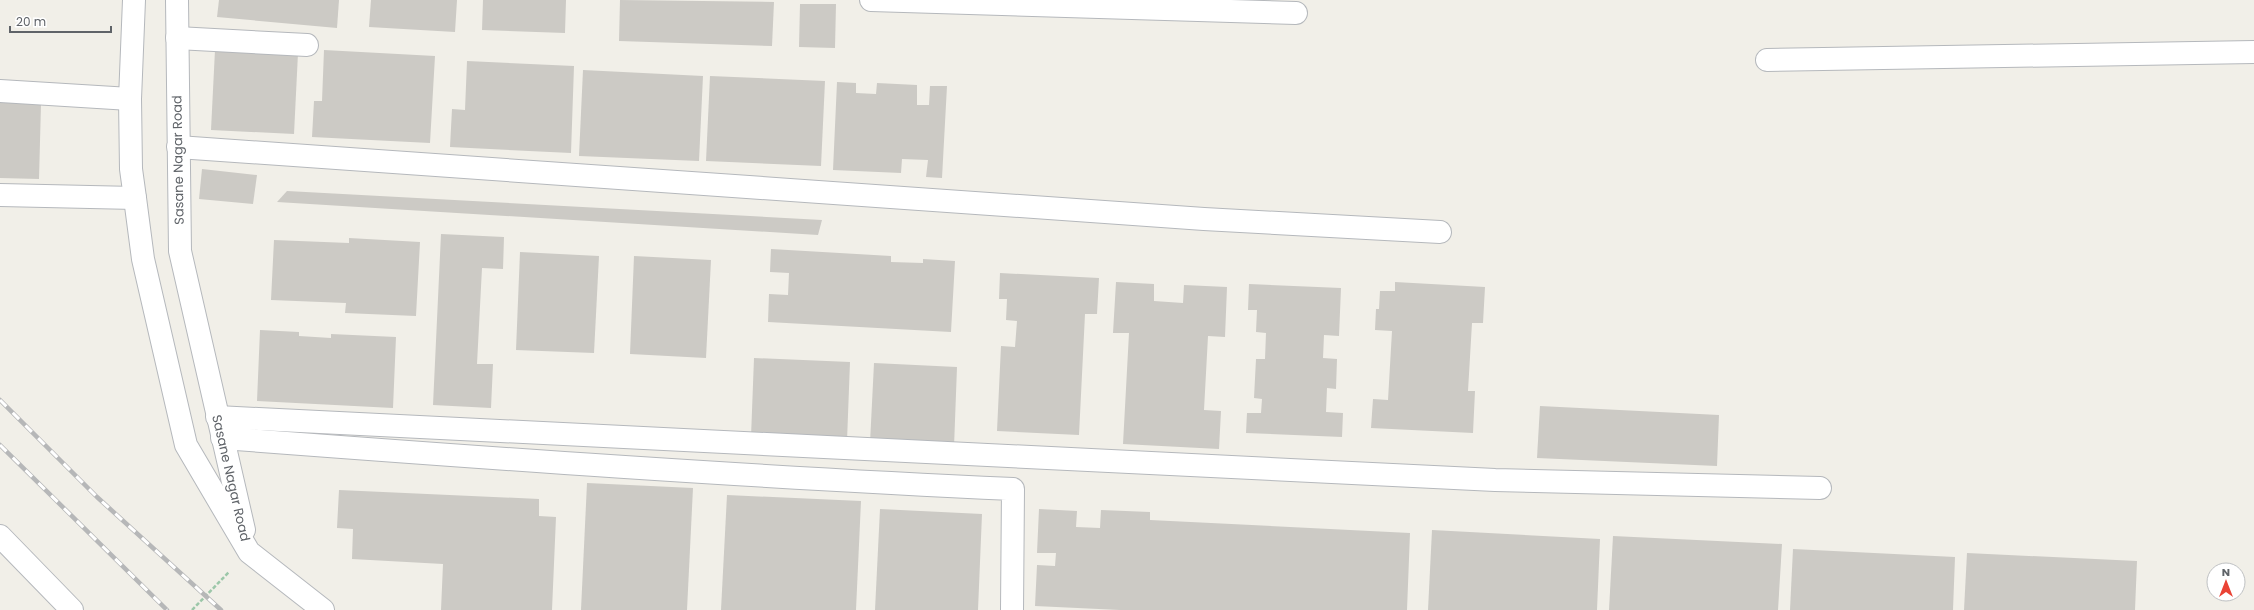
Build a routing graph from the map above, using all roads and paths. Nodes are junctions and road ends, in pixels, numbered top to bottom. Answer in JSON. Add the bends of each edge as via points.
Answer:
{"nodes":[{"id":1,"x":134,"y":0,"type":"edge"},
{"id":2,"x":177,"y":0,"type":"edge"},
{"id":3,"x":871,"y":0,"type":"edge"},
{"id":4,"x":1296,"y":13,"type":"dead end"},
{"id":5,"x":177,"y":38,"type":"junction"},
{"id":6,"x":307,"y":44,"type":"dead end"},
{"id":7,"x":2254,"y":52,"type":"edge"},
{"id":8,"x":1767,"y":60,"type":"dead end"},
{"id":9,"x":0,"y":91,"type":"edge"},
{"id":10,"x":130,"y":99,"type":"junction"},
{"id":11,"x":178,"y":147,"type":"junction"},
{"id":12,"x":0,"y":195,"type":"edge"},
{"id":13,"x":135,"y":198,"type":"junction"},
{"id":14,"x":1440,"y":232,"type":"dead end"},
{"id":15,"x":219,"y":427,"type":"junction"},
{"id":16,"x":1820,"y":488,"type":"dead end"},
{"id":17,"x":0,"y":536,"type":"edge"},
{"id":18,"x":249,"y":552,"type":"junction"},
{"id":19,"x":72,"y":610,"type":"edge"},
{"id":20,"x":192,"y":610,"type":"edge"},
{"id":21,"x":322,"y":610,"type":"edge"},
{"id":22,"x":1012,"y":610,"type":"edge"}],
"edges":[{"from":1,"to":10,"type":"street","name":"Sasane Nagar Road"},
{"from":2,"to":5,"type":"street","name":"Sasane Nagar Road"},
{"from":3,"to":4,"type":"street"},
{"from":5,"to":6,"type":"street"},
{"from":5,"to":11,"type":"street","name":"Sasane Nagar Road"},
{"from":7,"to":8,"type":"street"},
{"from":9,"to":10,"type":"street"},
{"from":10,"to":13,"type":"street","name":"Sasane Nagar Road"},
{"from":11,"to":14,"type":"street","via":[[1204,219]]},
{"from":11,"to":15,"type":"street","name":"Sasane Nagar Road","via":[[180,251]]},
{"from":12,"to":13,"type":"street"},
{"from":13,"to":18,"type":"street","name":"Sasane Nagar Road","via":[[143,259],[186,446]]},
{"from":15,"to":16,"type":"street","via":[[1495,480]]},
{"from":15,"to":18,"type":"street","name":"Sasane Nagar Road"},
{"from":15,"to":22,"type":"street","via":[[823,480],[1013,489]]},
{"from":17,"to":19,"type":"street"},
{"from":18,"to":20,"type":"path"},
{"from":18,"to":21,"type":"street"}]}
